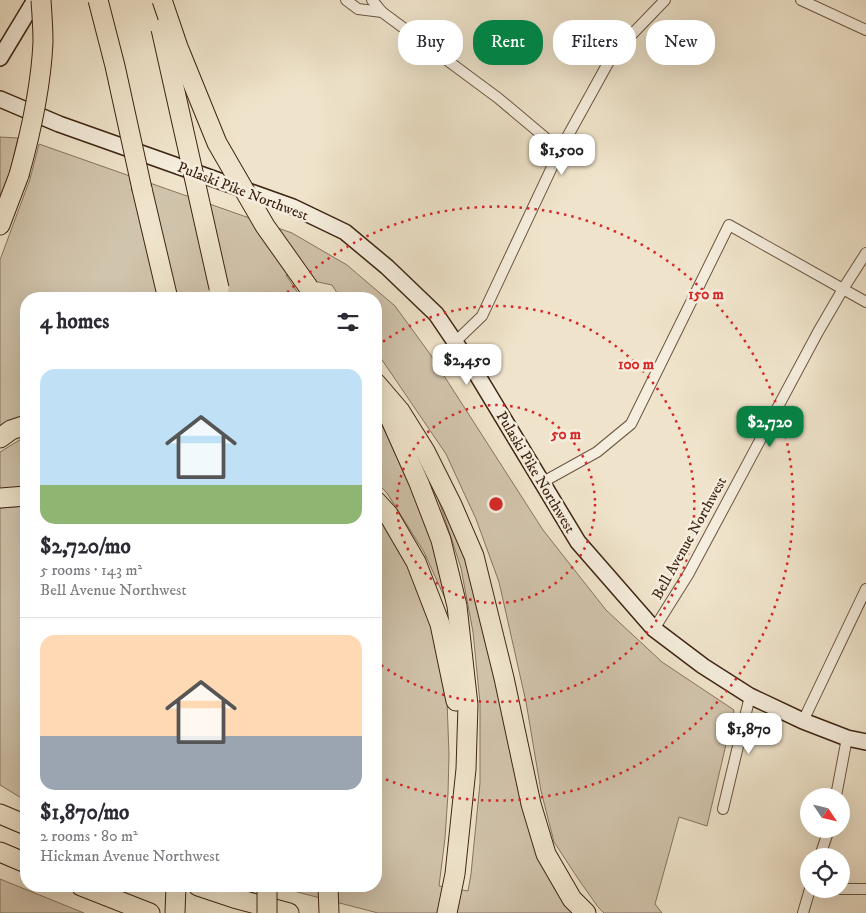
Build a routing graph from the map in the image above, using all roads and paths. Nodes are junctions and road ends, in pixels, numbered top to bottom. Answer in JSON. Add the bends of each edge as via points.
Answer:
{"nodes":[{"id":1,"x":35,"y":0,"type":"edge"},
{"id":2,"x":41,"y":0,"type":"edge"},
{"id":3,"x":98,"y":0,"type":"edge"},
{"id":4,"x":155,"y":0,"type":"edge"},
{"id":5,"x":162,"y":0,"type":"edge"},
{"id":6,"x":346,"y":0,"type":"edge"},
{"id":7,"x":372,"y":0,"type":"edge"},
{"id":8,"x":665,"y":0,"type":"edge"},
{"id":9,"x":801,"y":0,"type":"edge"},
{"id":10,"x":382,"y":12,"type":"junction"},
{"id":11,"x":866,"y":30,"type":"edge"},
{"id":12,"x":0,"y":58,"type":"edge"},
{"id":13,"x":0,"y":99,"type":"edge"},
{"id":14,"x":560,"y":150,"type":"junction"},
{"id":15,"x":142,"y":189,"type":"junction"},
{"id":16,"x":0,"y":225,"type":"edge"},
{"id":17,"x":866,"y":253,"type":"edge"},
{"id":18,"x":843,"y":289,"type":"junction"},
{"id":19,"x":153,"y":292,"type":"edge"},
{"id":20,"x":166,"y":292,"type":"edge"},
{"id":21,"x":220,"y":292,"type":"edge"},
{"id":22,"x":311,"y":292,"type":"edge"},
{"id":23,"x":866,"y":302,"type":"edge"},
{"id":24,"x":455,"y":342,"type":"junction"},
{"id":25,"x":382,"y":390,"type":"edge"},
{"id":26,"x":382,"y":401,"type":"edge"},
{"id":27,"x":20,"y":426,"type":"edge"},
{"id":28,"x":0,"y":438,"type":"edge"},
{"id":29,"x":542,"y":482,"type":"junction"},
{"id":30,"x":20,"y":496,"type":"edge"},
{"id":31,"x":0,"y":498,"type":"edge"},
{"id":32,"x":382,"y":508,"type":"edge"},
{"id":33,"x":866,"y":589,"type":"edge"},
{"id":34,"x":654,"y":629,"type":"junction"},
{"id":35,"x":750,"y":696,"type":"junction"},
{"id":36,"x":803,"y":721,"type":"junction"},
{"id":37,"x":847,"y":738,"type":"junction"},
{"id":38,"x":866,"y":742,"type":"edge"},
{"id":39,"x":466,"y":769,"type":"junction"},
{"id":40,"x":838,"y":788,"type":"edge"},
{"id":41,"x":0,"y":807,"type":"edge"},
{"id":42,"x":723,"y":809,"type":"dead end"},
{"id":43,"x":0,"y":814,"type":"edge"},
{"id":44,"x":20,"y":822,"type":"edge"},
{"id":45,"x":20,"y":822,"type":"edge"},
{"id":46,"x":0,"y":852,"type":"edge"},
{"id":47,"x":20,"y":860,"type":"edge"},
{"id":48,"x":850,"y":888,"type":"edge"},
{"id":49,"x":866,"y":889,"type":"edge"},
{"id":50,"x":96,"y":892,"type":"edge"},
{"id":51,"x":176,"y":892,"type":"edge"},
{"id":52,"x":216,"y":892,"type":"edge"},
{"id":53,"x":267,"y":892,"type":"edge"},
{"id":54,"x":328,"y":892,"type":"edge"},
{"id":55,"x":807,"y":898,"type":"edge"},
{"id":56,"x":150,"y":913,"type":"edge"},
{"id":57,"x":175,"y":913,"type":"edge"},
{"id":58,"x":268,"y":913,"type":"edge"},
{"id":59,"x":289,"y":913,"type":"edge"},
{"id":60,"x":328,"y":913,"type":"edge"},
{"id":61,"x":447,"y":913,"type":"edge"},
{"id":62,"x":586,"y":913,"type":"edge"},
{"id":63,"x":802,"y":913,"type":"edge"}],
"edges":[{"from":1,"to":12,"type":"main road"},
{"from":2,"to":16,"type":"highway","bridge":true,"via":[[43,42],[30,137]]},
{"from":3,"to":15,"type":"highway","bridge":true},
{"from":4,"to":21,"type":"highway","bridge":true},
{"from":5,"to":22,"type":"highway","bridge":true,"via":[[217,143],[265,226]]},
{"from":6,"to":10,"type":"street","via":[[358,9]]},
{"from":7,"to":10,"type":"street"},
{"from":8,"to":14,"type":"street","via":[[613,54]]},
{"from":9,"to":11,"type":"street"},
{"from":10,"to":14,"type":"street","via":[[498,98]]},
{"from":13,"to":24,"type":"main road","name":"Pulaski Pike Northwest","via":[[60,124],[293,207],[345,232],[436,314]]},
{"from":14,"to":24,"type":"street","via":[[482,316]]},
{"from":15,"to":19,"type":"highway"},
{"from":15,"to":20,"type":"highway"},
{"from":17,"to":18,"type":"street","name":"Bell Avenue Northwest"},
{"from":18,"to":23,"type":"street"},
{"from":18,"to":29,"type":"street","via":[[730,225],[632,424],[597,452]]},
{"from":18,"to":34,"type":"street","name":"Bell Avenue Northwest","via":[[689,573]]},
{"from":24,"to":29,"type":"main road","name":"Pulaski Pike Northwest"},
{"from":25,"to":62,"type":"highway","via":[[400,411],[425,452],[474,556],[531,804],[546,854],[572,899]]},
{"from":26,"to":39,"type":"highway","via":[[442,540],[457,606],[468,704]]},
{"from":27,"to":28,"type":"highway"},
{"from":29,"to":34,"type":"main road","name":"Pulaski Pike Northwest","via":[[578,542]]},
{"from":30,"to":31,"type":"highway"},
{"from":32,"to":39,"type":"highway","via":[[416,562],[440,624],[455,692]]},
{"from":33,"to":36,"type":"street"},
{"from":34,"to":35,"type":"main road","name":"Pulaski Pike Northwest"},
{"from":35,"to":36,"type":"main road","name":"Pulaski Pike Northwest"},
{"from":35,"to":42,"type":"street"},
{"from":36,"to":37,"type":"main road","name":"Pulaski Pike Northwest"},
{"from":37,"to":38,"type":"main road","name":"Pulaski Pike Northwest"},
{"from":37,"to":40,"type":"street"},
{"from":39,"to":61,"type":"highway","via":[[455,874]]},
{"from":41,"to":44,"type":"highway"},
{"from":43,"to":45,"type":"highway"},
{"from":46,"to":47,"type":"highway"},
{"from":48,"to":49,"type":"street"},
{"from":50,"to":56,"type":"highway"},
{"from":51,"to":57,"type":"highway"},
{"from":52,"to":59,"type":"highway"},
{"from":53,"to":58,"type":"highway","bridge":true},
{"from":54,"to":60,"type":"highway"},
{"from":55,"to":63,"type":"street"}]}
